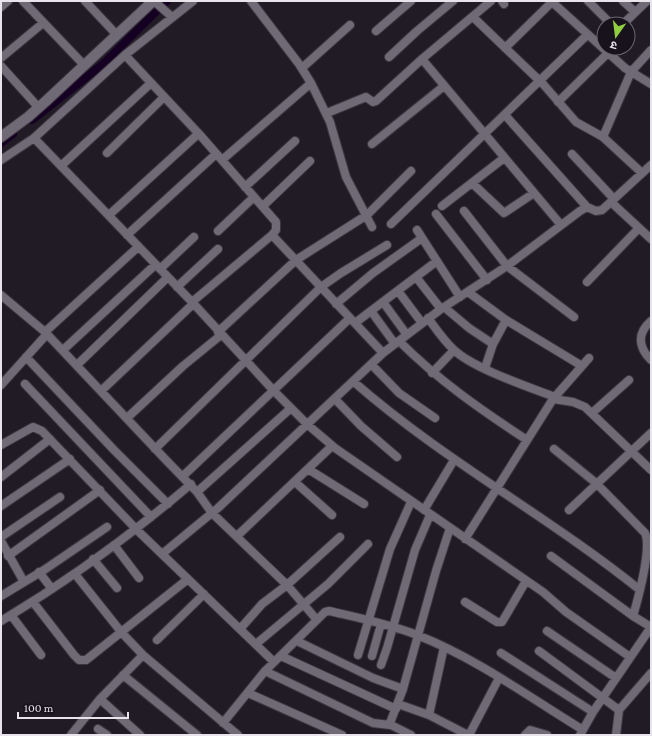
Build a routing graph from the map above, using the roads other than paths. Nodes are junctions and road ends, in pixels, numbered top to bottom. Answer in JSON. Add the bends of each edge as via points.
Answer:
{"nodes":[{"id":1,"x":8,"y":1,"type":"edge"},
{"id":2,"x":23,"y":1,"type":"edge"},
{"id":3,"x":85,"y":1,"type":"edge"},
{"id":4,"x":193,"y":1,"type":"edge"},
{"id":5,"x":251,"y":1,"type":"edge"},
{"id":6,"x":410,"y":1,"type":"edge"},
{"id":7,"x":453,"y":1,"type":"edge"},
{"id":8,"x":491,"y":1,"type":"edge"},
{"id":9,"x":551,"y":1,"type":"edge"},
{"id":10,"x":588,"y":1,"type":"edge"},
{"id":11,"x":623,"y":1,"type":"edge"},
{"id":12,"x":647,"y":1,"type":"edge"},
{"id":13,"x":155,"y":3,"type":"edge"},
{"id":14,"x":1,"y":7,"type":"edge"},
{"id":15,"x":635,"y":12,"type":"junction"},
{"id":16,"x":169,"y":15,"type":"junction"},
{"id":17,"x":603,"y":16,"type":"edge"},
{"id":18,"x":631,"y":16,"type":"edge"},
{"id":19,"x":473,"y":17,"type":"junction"},
{"id":20,"x":43,"y":23,"type":"junction"},
{"id":21,"x":350,"y":25,"type":"dead end"},
{"id":22,"x":376,"y":31,"type":"dead end"},
{"id":23,"x":116,"y":34,"type":"junction"},
{"id":24,"x":588,"y":35,"type":"junction"},
{"id":25,"x":596,"y":40,"type":"edge"},
{"id":26,"x":506,"y":48,"type":"junction"},
{"id":27,"x":651,"y":50,"type":"edge"},
{"id":28,"x":124,"y":55,"type":"junction"},
{"id":29,"x":605,"y":56,"type":"edge"},
{"id":30,"x":612,"y":56,"type":"edge"},
{"id":31,"x":389,"y":57,"type":"dead end"},
{"id":32,"x":1,"y":58,"type":"edge"},
{"id":33,"x":422,"y":59,"type":"junction"},
{"id":34,"x":84,"y":65,"type":"junction"},
{"id":35,"x":1,"y":66,"type":"edge"},
{"id":36,"x":302,"y":68,"type":"junction"},
{"id":37,"x":631,"y":72,"type":"junction"},
{"id":38,"x":540,"y":81,"type":"junction"},
{"id":39,"x":311,"y":83,"type":"junction"},
{"id":40,"x":152,"y":84,"type":"junction"},
{"id":41,"x":651,"y":84,"type":"edge"},
{"id":42,"x":444,"y":86,"type":"junction"},
{"id":43,"x":164,"y":97,"type":"junction"},
{"id":44,"x":558,"y":102,"type":"junction"},
{"id":45,"x":39,"y":108,"type":"junction"},
{"id":46,"x":326,"y":113,"type":"junction"},
{"id":47,"x":505,"y":115,"type":"junction"},
{"id":48,"x":198,"y":134,"type":"junction"},
{"id":49,"x":485,"y":135,"type":"junction"},
{"id":50,"x":1,"y":137,"type":"edge"},
{"id":51,"x":603,"y":137,"type":"junction"},
{"id":52,"x":34,"y":138,"type":"junction"},
{"id":53,"x":294,"y":141,"type":"dead end"},
{"id":54,"x":372,"y":144,"type":"dead end"},
{"id":55,"x":107,"y":153,"type":"dead end"},
{"id":56,"x":572,"y":154,"type":"dead end"},
{"id":57,"x":219,"y":157,"type":"junction"},
{"id":58,"x":504,"y":158,"type":"junction"},
{"id":59,"x":1,"y":160,"type":"edge"},
{"id":60,"x":310,"y":161,"type":"dead end"},
{"id":61,"x":62,"y":165,"type":"junction"},
{"id":62,"x":651,"y":165,"type":"edge"},
{"id":63,"x":411,"y":171,"type":"dead end"},
{"id":64,"x":642,"y":173,"type":"junction"},
{"id":65,"x":472,"y":183,"type":"junction"},
{"id":66,"x":245,"y":187,"type":"junction"},
{"id":67,"x":534,"y":193,"type":"junction"},
{"id":68,"x":254,"y":197,"type":"junction"},
{"id":69,"x":613,"y":200,"type":"junction"},
{"id":70,"x":263,"y":206,"type":"junction"},
{"id":71,"x":442,"y":206,"type":"dead end"},
{"id":72,"x":587,"y":207,"type":"junction"},
{"id":73,"x":464,"y":211,"type":"dead end"},
{"id":74,"x":436,"y":214,"type":"dead end"},
{"id":75,"x":110,"y":215,"type":"junction"},
{"id":76,"x":367,"y":215,"type":"junction"},
{"id":77,"x":391,"y":224,"type":"dead end"},
{"id":78,"x":561,"y":225,"type":"junction"},
{"id":79,"x":372,"y":227,"type":"dead end"},
{"id":80,"x":639,"y":228,"type":"junction"},
{"id":81,"x":417,"y":230,"type":"dead end"},
{"id":82,"x":218,"y":231,"type":"dead end"},
{"id":83,"x":127,"y":235,"type":"junction"},
{"id":84,"x":272,"y":235,"type":"junction"},
{"id":85,"x":194,"y":237,"type":"dead end"},
{"id":86,"x":422,"y":238,"type":"junction"},
{"id":87,"x":651,"y":239,"type":"edge"},
{"id":88,"x":387,"y":245,"type":"dead end"},
{"id":89,"x":138,"y":247,"type":"junction"},
{"id":90,"x":218,"y":249,"type":"dead end"},
{"id":91,"x":296,"y":260,"type":"junction"},
{"id":92,"x":437,"y":261,"type":"junction"},
{"id":93,"x":507,"y":266,"type":"junction"},
{"id":94,"x":158,"y":267,"type":"junction"},
{"id":95,"x":416,"y":277,"type":"junction"},
{"id":96,"x":168,"y":278,"type":"junction"},
{"id":97,"x":487,"y":280,"type":"junction"},
{"id":98,"x":587,"y":282,"type":"dead end"},
{"id":99,"x":177,"y":287,"type":"junction"},
{"id":100,"x":322,"y":287,"type":"junction"},
{"id":101,"x":398,"y":291,"type":"junction"},
{"id":102,"x":1,"y":295,"type":"edge"},
{"id":103,"x":464,"y":295,"type":"junction"},
{"id":104,"x":383,"y":302,"type":"junction"},
{"id":105,"x":193,"y":303,"type":"junction"},
{"id":106,"x":336,"y":304,"type":"junction"},
{"id":107,"x":442,"y":308,"type":"junction"},
{"id":108,"x":371,"y":311,"type":"junction"},
{"id":109,"x":574,"y":317,"type":"dead end"},
{"id":110,"x":352,"y":320,"type":"junction"},
{"id":111,"x":506,"y":320,"type":"junction"},
{"id":112,"x":425,"y":321,"type":"junction"},
{"id":113,"x":651,"y":321,"type":"edge"},
{"id":114,"x":46,"y":333,"type":"junction"},
{"id":115,"x":220,"y":333,"type":"junction"},
{"id":116,"x":407,"y":335,"type":"junction"},
{"id":117,"x":397,"y":343,"type":"junction"},
{"id":118,"x":493,"y":344,"type":"junction"},
{"id":119,"x":63,"y":350,"type":"junction"},
{"id":120,"x":454,"y":350,"type":"junction"},
{"id":121,"x":383,"y":352,"type":"junction"},
{"id":122,"x":26,"y":357,"type":"junction"},
{"id":123,"x":589,"y":358,"type":"dead end"},
{"id":124,"x":246,"y":360,"type":"junction"},
{"id":125,"x":651,"y":360,"type":"edge"},
{"id":126,"x":76,"y":364,"type":"junction"},
{"id":127,"x":372,"y":365,"type":"junction"},
{"id":128,"x":582,"y":366,"type":"junction"},
{"id":129,"x":485,"y":368,"type":"junction"},
{"id":130,"x":432,"y":374,"type":"junction"},
{"id":131,"x":629,"y":380,"type":"dead end"},
{"id":132,"x":354,"y":382,"type":"junction"},
{"id":133,"x":25,"y":384,"type":"dead end"},
{"id":134,"x":1,"y":385,"type":"edge"},
{"id":135,"x":101,"y":391,"type":"junction"},
{"id":136,"x":274,"y":391,"type":"junction"},
{"id":137,"x":553,"y":399,"type":"junction"},
{"id":138,"x":335,"y":400,"type":"junction"},
{"id":139,"x":290,"y":408,"type":"junction"},
{"id":140,"x":592,"y":413,"type":"junction"},
{"id":141,"x":127,"y":418,"type":"junction"},
{"id":142,"x":435,"y":418,"type":"dead end"},
{"id":143,"x":308,"y":425,"type":"junction"},
{"id":144,"x":651,"y":433,"type":"edge"},
{"id":145,"x":50,"y":439,"type":"junction"},
{"id":146,"x":528,"y":440,"type":"junction"},
{"id":147,"x":1,"y":445,"type":"edge"},
{"id":148,"x":332,"y":446,"type":"junction"},
{"id":149,"x":155,"y":449,"type":"junction"},
{"id":150,"x":554,"y":449,"type":"dead end"},
{"id":151,"x":631,"y":450,"type":"junction"},
{"id":152,"x":397,"y":457,"type":"dead end"},
{"id":153,"x":70,"y":459,"type":"junction"},
{"id":154,"x":454,"y":460,"type":"junction"},
{"id":155,"x":308,"y":469,"type":"junction"},
{"id":156,"x":651,"y":470,"type":"edge"},
{"id":157,"x":183,"y":476,"type":"junction"},
{"id":158,"x":1,"y":477,"type":"edge"},
{"id":159,"x":294,"y":482,"type":"junction"},
{"id":160,"x":596,"y":483,"type":"junction"},
{"id":161,"x":191,"y":484,"type":"junction"},
{"id":162,"x":496,"y":489,"type":"junction"},
{"id":163,"x":100,"y":490,"type":"junction"},
{"id":164,"x":197,"y":492,"type":"junction"},
{"id":165,"x":60,"y":497,"type":"dead end"},
{"id":166,"x":411,"y":502,"type":"junction"},
{"id":167,"x":168,"y":504,"type":"junction"},
{"id":168,"x":364,"y":504,"type":"dead end"},
{"id":169,"x":1,"y":506,"type":"edge"},
{"id":170,"x":569,"y":510,"type":"dead end"},
{"id":171,"x":212,"y":513,"type":"junction"},
{"id":172,"x":427,"y":513,"type":"junction"},
{"id":173,"x":332,"y":515,"type":"dead end"},
{"id":174,"x":151,"y":518,"type":"junction"},
{"id":175,"x":107,"y":527,"type":"dead end"},
{"id":176,"x":450,"y":528,"type":"junction"},
{"id":177,"x":136,"y":530,"type":"junction"},
{"id":178,"x":237,"y":536,"type":"junction"},
{"id":179,"x":1,"y":537,"type":"edge"},
{"id":180,"x":340,"y":537,"type":"dead end"},
{"id":181,"x":465,"y":540,"type":"junction"},
{"id":182,"x":1,"y":541,"type":"edge"},
{"id":183,"x":368,"y":544,"type":"dead end"},
{"id":184,"x":114,"y":545,"type":"junction"},
{"id":185,"x":162,"y":554,"type":"junction"},
{"id":186,"x":8,"y":556,"type":"junction"},
{"id":187,"x":551,"y":556,"type":"dead end"},
{"id":188,"x":93,"y":559,"type":"junction"},
{"id":189,"x":39,"y":572,"type":"junction"},
{"id":190,"x":75,"y":574,"type":"junction"},
{"id":191,"x":139,"y":578,"type":"dead end"},
{"id":192,"x":188,"y":579,"type":"junction"},
{"id":193,"x":526,"y":581,"type":"junction"},
{"id":194,"x":24,"y":582,"type":"junction"},
{"id":195,"x":286,"y":586,"type":"junction"},
{"id":196,"x":117,"y":588,"type":"dead end"},
{"id":197,"x":52,"y":589,"type":"junction"},
{"id":198,"x":640,"y":590,"type":"junction"},
{"id":199,"x":204,"y":594,"type":"junction"},
{"id":200,"x":1,"y":596,"type":"edge"},
{"id":201,"x":33,"y":602,"type":"junction"},
{"id":202,"x":465,"y":602,"type":"dead end"},
{"id":203,"x":304,"y":605,"type":"junction"},
{"id":204,"x":12,"y":615,"type":"junction"},
{"id":205,"x":633,"y":616,"type":"junction"},
{"id":206,"x":317,"y":620,"type":"junction"},
{"id":207,"x":1,"y":621,"type":"edge"},
{"id":208,"x":368,"y":621,"type":"junction"},
{"id":209,"x":381,"y":624,"type":"junction"},
{"id":210,"x":393,"y":627,"type":"junction"},
{"id":211,"x":651,"y":627,"type":"edge"},
{"id":212,"x":240,"y":629,"type":"junction"},
{"id":213,"x":547,"y":631,"type":"dead end"},
{"id":214,"x":122,"y":633,"type":"junction"},
{"id":215,"x":417,"y":636,"type":"junction"},
{"id":216,"x":157,"y":640,"type":"dead end"},
{"id":217,"x":297,"y":641,"type":"junction"},
{"id":218,"x":256,"y":644,"type":"junction"},
{"id":219,"x":444,"y":647,"type":"junction"},
{"id":220,"x":539,"y":651,"type":"dead end"},
{"id":221,"x":501,"y":653,"type":"dead end"},
{"id":222,"x":41,"y":655,"type":"dead end"},
{"id":223,"x":143,"y":655,"type":"junction"},
{"id":224,"x":358,"y":655,"type":"dead end"},
{"id":225,"x":281,"y":656,"type":"junction"},
{"id":226,"x":372,"y":656,"type":"dead end"},
{"id":227,"x":630,"y":657,"type":"junction"},
{"id":228,"x":274,"y":662,"type":"junction"},
{"id":229,"x":381,"y":665,"type":"dead end"},
{"id":230,"x":265,"y":671,"type":"junction"},
{"id":231,"x":651,"y":672,"type":"edge"},
{"id":232,"x":123,"y":675,"type":"junction"},
{"id":233,"x":499,"y":678,"type":"junction"},
{"id":234,"x":616,"y":678,"type":"junction"},
{"id":235,"x":403,"y":689,"type":"junction"},
{"id":236,"x":248,"y":693,"type":"junction"},
{"id":237,"x":604,"y":697,"type":"junction"},
{"id":238,"x":100,"y":699,"type":"junction"},
{"id":239,"x":397,"y":706,"type":"junction"},
{"id":240,"x":619,"y":710,"type":"junction"},
{"id":241,"x":593,"y":712,"type":"junction"},
{"id":242,"x":429,"y":715,"type":"junction"},
{"id":243,"x":223,"y":722,"type":"junction"},
{"id":244,"x":390,"y":725,"type":"junction"},
{"id":245,"x":98,"y":728,"type":"dead end"},
{"id":246,"x":73,"y":732,"type":"edge"},
{"id":247,"x":582,"y":732,"type":"edge"},
{"id":248,"x":83,"y":735,"type":"edge"},
{"id":249,"x":107,"y":735,"type":"edge"},
{"id":250,"x":140,"y":735,"type":"edge"},
{"id":251,"x":197,"y":735,"type":"edge"},
{"id":252,"x":238,"y":735,"type":"edge"},
{"id":253,"x":342,"y":735,"type":"edge"},
{"id":254,"x":411,"y":735,"type":"edge"},
{"id":255,"x":469,"y":735,"type":"edge"},
{"id":256,"x":525,"y":735,"type":"edge"},
{"id":257,"x":547,"y":735,"type":"edge"},
{"id":258,"x":616,"y":735,"type":"edge"}],
"edges":[{"from":1,"to":14,"type":"street"},
{"from":2,"to":20,"type":"street"},
{"from":3,"to":23,"type":"street"},
{"from":4,"to":16,"type":"street"},
{"from":5,"to":36,"type":"street"},
{"from":6,"to":22,"type":"street"},
{"from":7,"to":31,"type":"street"},
{"from":8,"to":19,"type":"street"},
{"from":9,"to":24,"type":"street"},
{"from":9,"to":26,"type":"street"},
{"from":10,"to":17,"type":"street"},
{"from":11,"to":15,"type":"street"},
{"from":12,"to":15,"type":"street"},
{"from":13,"to":16,"type":"street"},
{"from":13,"to":23,"type":"street"},
{"from":15,"to":18,"type":"street"},
{"from":16,"to":28,"type":"street"},
{"from":19,"to":26,"type":"street"},
{"from":19,"to":33,"type":"street"},
{"from":20,"to":32,"type":"street"},
{"from":20,"to":34,"type":"street"},
{"from":21,"to":36,"type":"street"},
{"from":23,"to":34,"type":"street"},
{"from":24,"to":25,"type":"street"},
{"from":24,"to":38,"type":"street"},
{"from":26,"to":38,"type":"street"},
{"from":27,"to":37,"type":"street"},
{"from":28,"to":40,"type":"street"},
{"from":28,"to":52,"type":"street"},
{"from":29,"to":44,"type":"street"},
{"from":30,"to":37,"type":"street"},
{"from":33,"to":42,"type":"street"},
{"from":33,"to":46,"type":"street","via":[[376,101],[373,102],[366,97]]},
{"from":34,"to":45,"type":"street"},
{"from":35,"to":45,"type":"street"},
{"from":36,"to":39,"type":"street"},
{"from":37,"to":41,"type":"street"},
{"from":37,"to":51,"type":"street"},
{"from":38,"to":44,"type":"street"},
{"from":38,"to":47,"type":"street"},
{"from":39,"to":46,"type":"street"},
{"from":39,"to":57,"type":"street"},
{"from":40,"to":43,"type":"street"},
{"from":40,"to":61,"type":"street"},
{"from":42,"to":49,"type":"street"},
{"from":42,"to":54,"type":"street"},
{"from":43,"to":48,"type":"street"},
{"from":43,"to":55,"type":"street"},
{"from":44,"to":51,"type":"street","via":[[576,122]]},
{"from":45,"to":50,"type":"street"},
{"from":46,"to":76,"type":"street","via":[[346,177]]},
{"from":47,"to":49,"type":"street"},
{"from":47,"to":72,"type":"street"},
{"from":48,"to":57,"type":"street"},
{"from":48,"to":75,"type":"street"},
{"from":49,"to":58,"type":"street"},
{"from":49,"to":77,"type":"street"},
{"from":51,"to":64,"type":"street"},
{"from":52,"to":59,"type":"street"},
{"from":52,"to":61,"type":"street"},
{"from":53,"to":66,"type":"street"},
{"from":56,"to":69,"type":"street"},
{"from":57,"to":66,"type":"street"},
{"from":57,"to":83,"type":"street"},
{"from":58,"to":65,"type":"street"},
{"from":58,"to":67,"type":"street"},
{"from":60,"to":70,"type":"street"},
{"from":61,"to":75,"type":"street"},
{"from":62,"to":64,"type":"street"},
{"from":63,"to":76,"type":"street"},
{"from":64,"to":69,"type":"street"},
{"from":65,"to":67,"type":"street","via":[[504,213]]},
{"from":65,"to":71,"type":"street"},
{"from":66,"to":68,"type":"street"},
{"from":67,"to":78,"type":"street"},
{"from":68,"to":70,"type":"street"},
{"from":68,"to":82,"type":"street"},
{"from":69,"to":72,"type":"street","via":[[598,212]]},
{"from":69,"to":80,"type":"street"},
{"from":70,"to":84,"type":"street","via":[[276,222],[276,230]]},
{"from":72,"to":78,"type":"street"},
{"from":73,"to":93,"type":"street"},
{"from":74,"to":97,"type":"street"},
{"from":75,"to":83,"type":"street"},
{"from":76,"to":79,"type":"street"},
{"from":76,"to":91,"type":"street"},
{"from":78,"to":93,"type":"street"},
{"from":80,"to":87,"type":"street"},
{"from":80,"to":98,"type":"street"},
{"from":81,"to":86,"type":"street"},
{"from":83,"to":89,"type":"street"},
{"from":84,"to":91,"type":"street"},
{"from":84,"to":105,"type":"street"},
{"from":85,"to":94,"type":"street"},
{"from":86,"to":92,"type":"street"},
{"from":86,"to":106,"type":"street","via":[[373,272]]},
{"from":88,"to":100,"type":"street","via":[[341,272]]},
{"from":89,"to":94,"type":"street"},
{"from":89,"to":114,"type":"street"},
{"from":90,"to":99,"type":"street"},
{"from":91,"to":100,"type":"street"},
{"from":91,"to":115,"type":"street"},
{"from":92,"to":95,"type":"street"},
{"from":92,"to":103,"type":"street"},
{"from":93,"to":97,"type":"street"},
{"from":93,"to":109,"type":"street"},
{"from":94,"to":96,"type":"street"},
{"from":94,"to":119,"type":"street"},
{"from":95,"to":101,"type":"street"},
{"from":95,"to":107,"type":"street"},
{"from":96,"to":99,"type":"street"},
{"from":96,"to":126,"type":"street"},
{"from":97,"to":103,"type":"street"},
{"from":99,"to":105,"type":"street"},
{"from":100,"to":106,"type":"street"},
{"from":100,"to":124,"type":"street"},
{"from":101,"to":104,"type":"street"},
{"from":101,"to":112,"type":"street"},
{"from":102,"to":114,"type":"street"},
{"from":103,"to":107,"type":"street"},
{"from":103,"to":111,"type":"street"},
{"from":104,"to":108,"type":"street"},
{"from":104,"to":116,"type":"street"},
{"from":105,"to":115,"type":"street"},
{"from":105,"to":135,"type":"street"},
{"from":106,"to":110,"type":"street"},
{"from":107,"to":112,"type":"street"},
{"from":107,"to":118,"type":"street"},
{"from":108,"to":110,"type":"street"},
{"from":108,"to":117,"type":"street"},
{"from":110,"to":121,"type":"street"},
{"from":110,"to":136,"type":"street"},
{"from":111,"to":118,"type":"street"},
{"from":111,"to":128,"type":"street"},
{"from":112,"to":116,"type":"street"},
{"from":112,"to":120,"type":"street"},
{"from":113,"to":125,"type":"street","via":[[644,328],[640,338]]},
{"from":114,"to":119,"type":"street"},
{"from":114,"to":122,"type":"street"},
{"from":115,"to":124,"type":"street"},
{"from":115,"to":141,"type":"street"},
{"from":116,"to":117,"type":"street"},
{"from":117,"to":121,"type":"street"},
{"from":117,"to":130,"type":"street"},
{"from":118,"to":129,"type":"street"},
{"from":119,"to":126,"type":"street"},
{"from":120,"to":129,"type":"street"},
{"from":120,"to":130,"type":"street"},
{"from":121,"to":127,"type":"street"},
{"from":122,"to":134,"type":"street"},
{"from":122,"to":167,"type":"street"},
{"from":123,"to":128,"type":"street"},
{"from":124,"to":136,"type":"street"},
{"from":124,"to":149,"type":"street"},
{"from":126,"to":135,"type":"street"},
{"from":127,"to":132,"type":"street"},
{"from":127,"to":142,"type":"street","via":[[399,393]]},
{"from":128,"to":137,"type":"street"},
{"from":129,"to":137,"type":"street","via":[[552,396]]},
{"from":130,"to":146,"type":"street"},
{"from":131,"to":140,"type":"street"},
{"from":132,"to":138,"type":"street"},
{"from":132,"to":154,"type":"street"},
{"from":133,"to":174,"type":"street"},
{"from":135,"to":141,"type":"street"},
{"from":136,"to":139,"type":"street"},
{"from":136,"to":157,"type":"street"},
{"from":137,"to":140,"type":"street","via":[[578,404]]},
{"from":137,"to":146,"type":"street"},
{"from":138,"to":143,"type":"street"},
{"from":138,"to":152,"type":"street"},
{"from":139,"to":143,"type":"street"},
{"from":139,"to":164,"type":"street"},
{"from":140,"to":151,"type":"street"},
{"from":141,"to":149,"type":"street"},
{"from":143,"to":148,"type":"street"},
{"from":143,"to":171,"type":"street"},
{"from":144,"to":151,"type":"street"},
{"from":145,"to":147,"type":"street","via":[[33,427]]},
{"from":145,"to":153,"type":"street"},
{"from":145,"to":158,"type":"street"},
{"from":146,"to":162,"type":"street"},
{"from":148,"to":155,"type":"street"},
{"from":148,"to":166,"type":"street"},
{"from":149,"to":157,"type":"street"},
{"from":150,"to":160,"type":"street"},
{"from":151,"to":156,"type":"street"},
{"from":151,"to":160,"type":"street"},
{"from":153,"to":163,"type":"street"},
{"from":153,"to":169,"type":"street"},
{"from":154,"to":162,"type":"street"},
{"from":154,"to":172,"type":"street"},
{"from":155,"to":159,"type":"street"},
{"from":155,"to":168,"type":"street"},
{"from":157,"to":161,"type":"street"},
{"from":159,"to":173,"type":"street"},
{"from":159,"to":178,"type":"street"},
{"from":160,"to":170,"type":"street"},
{"from":160,"to":198,"type":"street","via":[[646,533],[648,538]]},
{"from":161,"to":164,"type":"street"},
{"from":161,"to":167,"type":"street"},
{"from":162,"to":181,"type":"street"},
{"from":162,"to":198,"type":"street","via":[[601,558]]},
{"from":163,"to":177,"type":"street"},
{"from":163,"to":186,"type":"street"},
{"from":164,"to":171,"type":"street"},
{"from":165,"to":179,"type":"street"},
{"from":166,"to":172,"type":"street"},
{"from":166,"to":208,"type":"street","via":[[390,549]]},
{"from":167,"to":174,"type":"street"},
{"from":171,"to":178,"type":"street"},
{"from":171,"to":185,"type":"street"},
{"from":172,"to":176,"type":"street"},
{"from":172,"to":210,"type":"street"},
{"from":174,"to":177,"type":"street"},
{"from":175,"to":189,"type":"street"},
{"from":176,"to":181,"type":"street"},
{"from":176,"to":215,"type":"street"},
{"from":177,"to":184,"type":"street"},
{"from":177,"to":185,"type":"street"},
{"from":178,"to":195,"type":"street"},
{"from":180,"to":195,"type":"street"},
{"from":181,"to":193,"type":"street"},
{"from":182,"to":186,"type":"street"},
{"from":183,"to":203,"type":"street"},
{"from":184,"to":188,"type":"street"},
{"from":184,"to":191,"type":"street"},
{"from":185,"to":192,"type":"street"},
{"from":186,"to":194,"type":"street"},
{"from":187,"to":205,"type":"street"},
{"from":188,"to":190,"type":"street"},
{"from":188,"to":196,"type":"street"},
{"from":189,"to":194,"type":"street"},
{"from":189,"to":197,"type":"street"},
{"from":190,"to":197,"type":"street"},
{"from":190,"to":214,"type":"street"},
{"from":192,"to":199,"type":"street"},
{"from":192,"to":214,"type":"street"},
{"from":193,"to":202,"type":"street","via":[[502,622],[497,622]]},
{"from":193,"to":227,"type":"street"},
{"from":194,"to":200,"type":"street"},
{"from":195,"to":203,"type":"street"},
{"from":195,"to":212,"type":"street","via":[[257,609]]},
{"from":197,"to":201,"type":"street"},
{"from":198,"to":205,"type":"street"},
{"from":199,"to":212,"type":"street"},
{"from":199,"to":216,"type":"street"},
{"from":201,"to":204,"type":"street"},
{"from":201,"to":214,"type":"street","via":[[79,660],[88,659]]},
{"from":203,"to":206,"type":"street"},
{"from":203,"to":218,"type":"street"},
{"from":204,"to":207,"type":"street"},
{"from":204,"to":222,"type":"street"},
{"from":205,"to":211,"type":"street"},
{"from":206,"to":208,"type":"street","via":[[329,611]]},
{"from":206,"to":217,"type":"street"},
{"from":208,"to":209,"type":"street"},
{"from":208,"to":224,"type":"street"},
{"from":209,"to":210,"type":"street"},
{"from":209,"to":226,"type":"street"},
{"from":210,"to":215,"type":"street"},
{"from":210,"to":229,"type":"street"},
{"from":211,"to":227,"type":"street"},
{"from":212,"to":218,"type":"street"},
{"from":213,"to":234,"type":"street"},
{"from":214,"to":223,"type":"street"},
{"from":215,"to":219,"type":"street"},
{"from":215,"to":235,"type":"street"},
{"from":217,"to":225,"type":"street"},
{"from":217,"to":235,"type":"street","via":[[373,678]]},
{"from":218,"to":228,"type":"street"},
{"from":219,"to":233,"type":"street"},
{"from":219,"to":242,"type":"street"},
{"from":220,"to":237,"type":"street"},
{"from":221,"to":241,"type":"street"},
{"from":223,"to":232,"type":"street"},
{"from":223,"to":243,"type":"street"},
{"from":225,"to":228,"type":"street"},
{"from":225,"to":239,"type":"street"},
{"from":227,"to":234,"type":"street"},
{"from":228,"to":230,"type":"street"},
{"from":230,"to":236,"type":"street"},
{"from":230,"to":244,"type":"street","via":[[373,723]]},
{"from":231,"to":240,"type":"street"},
{"from":232,"to":238,"type":"street"},
{"from":232,"to":251,"type":"street"},
{"from":233,"to":247,"type":"street"},
{"from":233,"to":255,"type":"street"},
{"from":234,"to":237,"type":"street"},
{"from":235,"to":239,"type":"street"},
{"from":236,"to":243,"type":"street"},
{"from":236,"to":253,"type":"street"},
{"from":237,"to":240,"type":"street"},
{"from":237,"to":241,"type":"street"},
{"from":238,"to":246,"type":"street"},
{"from":238,"to":250,"type":"street"},
{"from":239,"to":242,"type":"street"},
{"from":239,"to":244,"type":"street"},
{"from":240,"to":258,"type":"street"},
{"from":241,"to":247,"type":"street"},
{"from":242,"to":255,"type":"street"},
{"from":243,"to":252,"type":"street"},
{"from":244,"to":254,"type":"street"},
{"from":245,"to":249,"type":"street"},
{"from":246,"to":248,"type":"street"},
{"from":256,"to":257,"type":"street","via":[[530,730]]}]}
